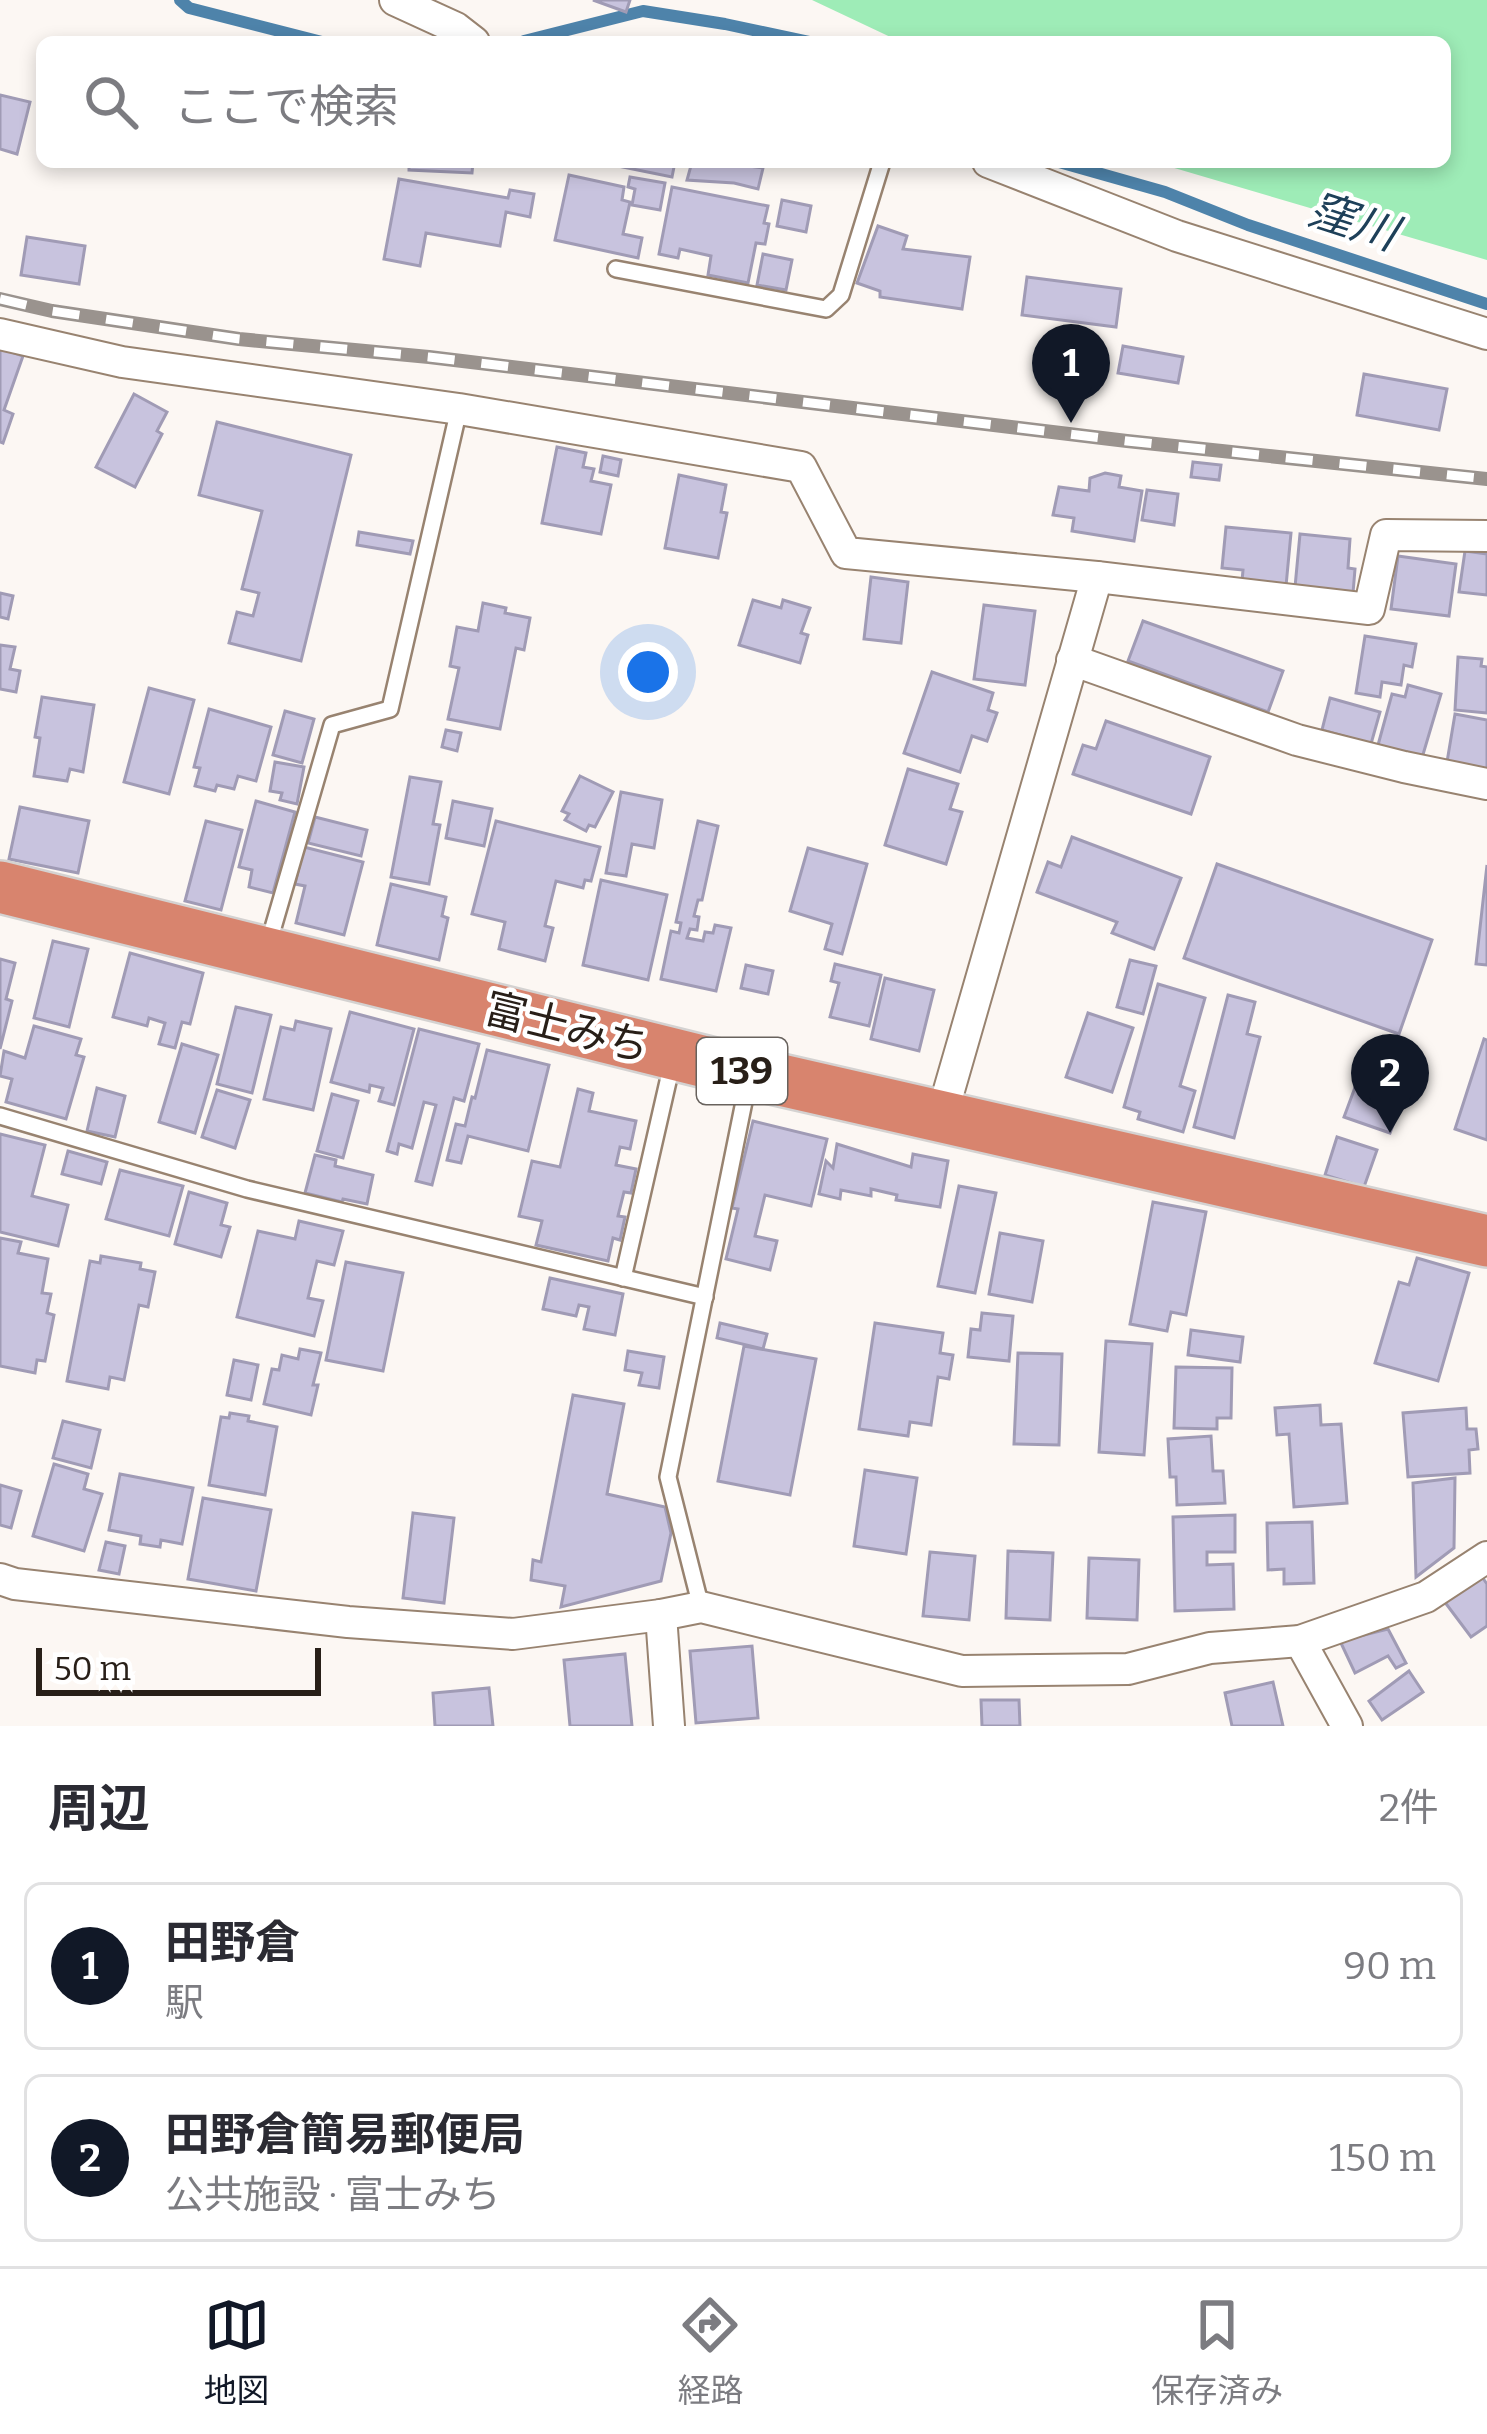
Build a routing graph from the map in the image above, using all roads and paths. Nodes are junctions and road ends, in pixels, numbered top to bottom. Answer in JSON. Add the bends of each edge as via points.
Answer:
{"nodes":[{"id":1,"x":395,"y":0,"type":"edge"},
{"id":2,"x":466,"y":36,"type":"edge"},
{"id":3,"x":880,"y":168,"type":"edge"},
{"id":4,"x":1003,"y":168,"type":"edge"},
{"id":5,"x":616,"y":269,"type":"dead end"},
{"id":6,"x":0,"y":334,"type":"edge"},
{"id":7,"x":1487,"y":334,"type":"edge"},
{"id":8,"x":459,"y":410,"type":"junction"},
{"id":9,"x":1487,"y":536,"type":"edge"},
{"id":10,"x":1097,"y":577,"type":"junction"},
{"id":11,"x":1072,"y":660,"type":"junction"},
{"id":12,"x":1487,"y":784,"type":"edge"},
{"id":13,"x":0,"y":887,"type":"edge"},
{"id":14,"x":265,"y":954,"type":"junction"},
{"id":15,"x":674,"y":1054,"type":"junction"},
{"id":16,"x":750,"y":1073,"type":"junction"},
{"id":17,"x":0,"y":1116,"type":"edge"},
{"id":18,"x":941,"y":1118,"type":"junction"},
{"id":19,"x":1487,"y":1241,"type":"edge"},
{"id":20,"x":622,"y":1278,"type":"junction"},
{"id":21,"x":705,"y":1297,"type":"junction"},
{"id":22,"x":1487,"y":1557,"type":"edge"},
{"id":23,"x":0,"y":1579,"type":"edge"},
{"id":24,"x":701,"y":1607,"type":"junction"},
{"id":25,"x":661,"y":1615,"type":"junction"},
{"id":26,"x":1300,"y":1641,"type":"junction"},
{"id":27,"x":669,"y":1726,"type":"edge"},
{"id":28,"x":1347,"y":1726,"type":"edge"}],
"edges":[{"from":1,"to":2,"type":"street"},
{"from":3,"to":5,"type":"lane","via":[[842,295],[826,309]]},
{"from":4,"to":7,"type":"street","via":[[1178,236]]},
{"from":6,"to":8,"type":"street","via":[[122,362]]},
{"from":8,"to":10,"type":"street","via":[[801,467],[846,554]]},
{"from":8,"to":14,"type":"lane","via":[[390,709],[332,725]]},
{"from":9,"to":10,"type":"street","via":[[1386,535],[1370,609]]},
{"from":10,"to":11,"type":"street"},
{"from":11,"to":12,"type":"street","via":[[1297,740]]},
{"from":11,"to":18,"type":"street"},
{"from":13,"to":14,"type":"highway","name":"富士みち","number":"139"},
{"from":14,"to":15,"type":"highway","name":"富士みち","number":"139"},
{"from":15,"to":16,"type":"highway","name":"富士みち","number":"139"},
{"from":15,"to":20,"type":"lane"},
{"from":16,"to":18,"type":"highway","name":"富士みち","number":"139"},
{"from":16,"to":21,"type":"lane"},
{"from":17,"to":20,"type":"lane","via":[[247,1190]]},
{"from":18,"to":19,"type":"highway","name":"富士みち","number":"139"},
{"from":20,"to":21,"type":"lane"},
{"from":21,"to":24,"type":"lane","via":[[668,1477]]},
{"from":22,"to":26,"type":"street","via":[[1426,1597]]},
{"from":23,"to":25,"type":"street","via":[[513,1634]]},
{"from":24,"to":25,"type":"street"},
{"from":24,"to":26,"type":"street","via":[[962,1671],[1128,1669],[1210,1648]]},
{"from":25,"to":27,"type":"street"},
{"from":26,"to":28,"type":"street"}]}
